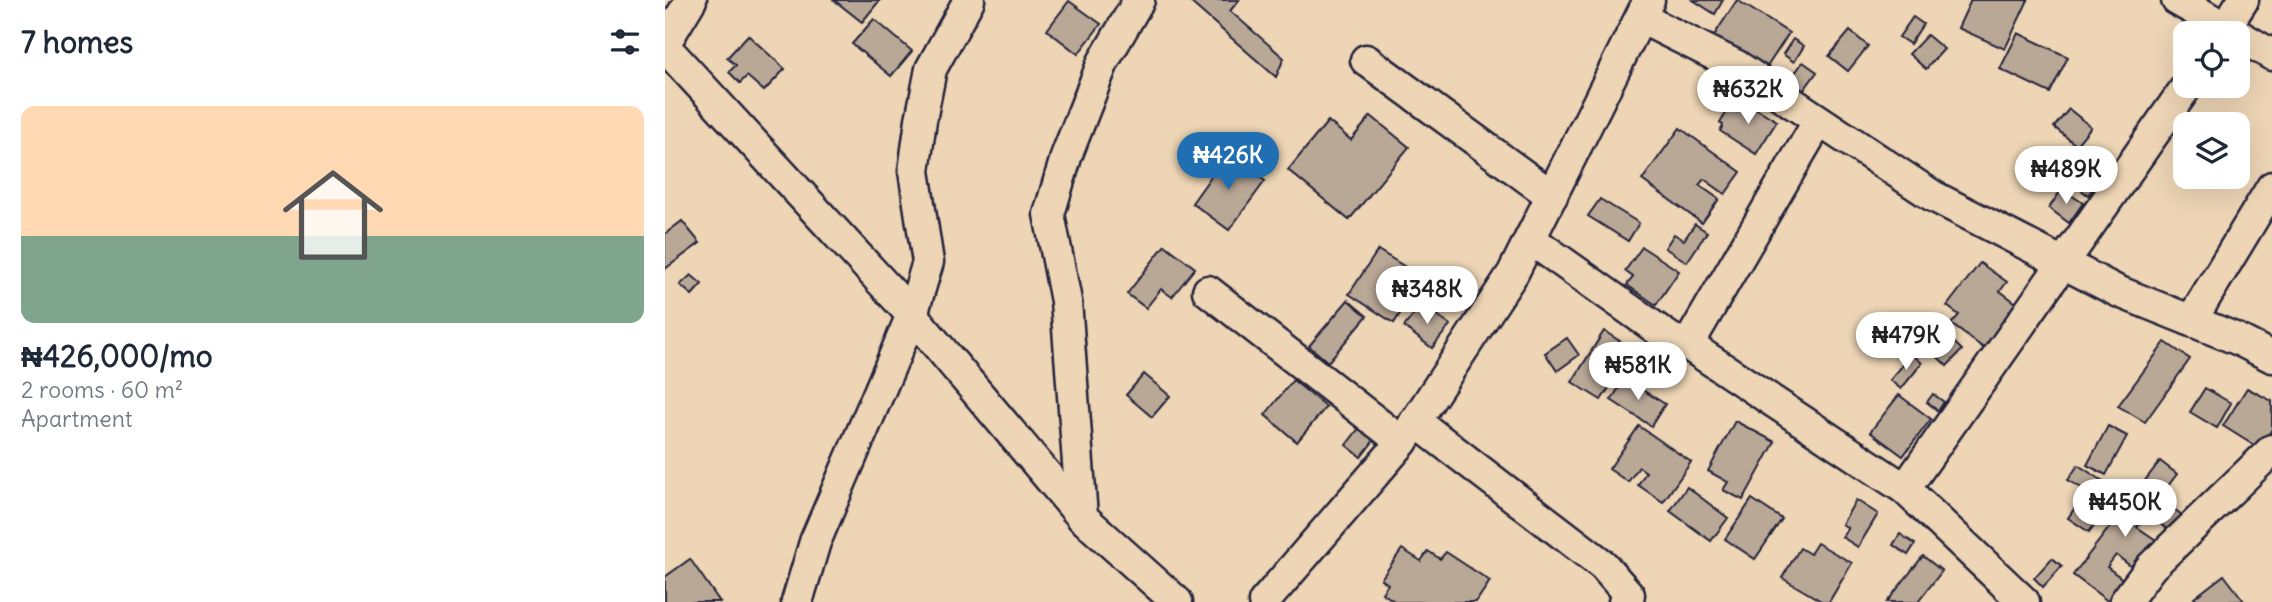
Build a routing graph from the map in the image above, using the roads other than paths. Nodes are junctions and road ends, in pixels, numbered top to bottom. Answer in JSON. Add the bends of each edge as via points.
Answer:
{"nodes":[{"id":1,"x":691,"y":0,"type":"edge"},
{"id":2,"x":969,"y":0,"type":"edge"},
{"id":3,"x":1139,"y":0,"type":"edge"},
{"id":4,"x":2177,"y":0,"type":"edge"},
{"id":5,"x":2243,"y":0,"type":"edge"},
{"id":6,"x":1645,"y":9,"type":"edge"},
{"id":7,"x":2211,"y":21,"type":"edge"},
{"id":8,"x":2235,"y":21,"type":"edge"},
{"id":9,"x":2250,"y":43,"type":"edge"},
{"id":10,"x":665,"y":45,"type":"edge"},
{"id":11,"x":2272,"y":55,"type":"edge"},
{"id":12,"x":1366,"y":60,"type":"dead end"},
{"id":13,"x":2179,"y":98,"type":"edge"},
{"id":14,"x":1818,"y":122,"type":"junction"},
{"id":15,"x":2272,"y":187,"type":"edge"},
{"id":16,"x":1552,"y":196,"type":"junction"},
{"id":17,"x":1530,"y":239,"type":"junction"},
{"id":18,"x":2063,"y":263,"type":"junction"},
{"id":19,"x":1208,"y":290,"type":"dead end"},
{"id":20,"x":912,"y":315,"type":"junction"},
{"id":21,"x":2191,"y":321,"type":"junction"},
{"id":22,"x":1688,"y":345,"type":"junction"},
{"id":23,"x":2272,"y":357,"type":"edge"},
{"id":24,"x":1409,"y":431,"type":"junction"},
{"id":25,"x":2272,"y":450,"type":"edge"},
{"id":26,"x":1905,"y":489,"type":"junction"},
{"id":27,"x":1082,"y":517,"type":"junction"},
{"id":28,"x":1628,"y":599,"type":"edge"},
{"id":29,"x":797,"y":602,"type":"edge"},
{"id":30,"x":1177,"y":602,"type":"edge"},
{"id":31,"x":1264,"y":602,"type":"edge"},
{"id":32,"x":2024,"y":602,"type":"edge"},
{"id":33,"x":2125,"y":602,"type":"edge"}],
"edges":[{"from":1,"to":10,"type":"street"},
{"from":2,"to":20,"type":"street","via":[[931,69],[921,120],[914,171],[928,262]]},
{"from":3,"to":27,"type":"street","via":[[1103,62],[1049,214],[1066,301]]},
{"from":4,"to":7,"type":"street"},
{"from":5,"to":8,"type":"street"},
{"from":6,"to":14,"type":"street"},
{"from":6,"to":16,"type":"street"},
{"from":9,"to":11,"type":"street"},
{"from":10,"to":20,"type":"street"},
{"from":12,"to":16,"type":"street"},
{"from":13,"to":18,"type":"street"},
{"from":14,"to":18,"type":"street","via":[[1933,196]]},
{"from":14,"to":22,"type":"street"},
{"from":15,"to":21,"type":"street"},
{"from":16,"to":17,"type":"street"},
{"from":17,"to":22,"type":"street","via":[[1671,339]]},
{"from":17,"to":24,"type":"street","via":[[1513,273]]},
{"from":18,"to":21,"type":"street"},
{"from":18,"to":26,"type":"street"},
{"from":19,"to":24,"type":"street"},
{"from":20,"to":27,"type":"street"},
{"from":20,"to":29,"type":"street","via":[[815,542]]},
{"from":21,"to":23,"type":"street"},
{"from":22,"to":26,"type":"street"},
{"from":24,"to":28,"type":"street","via":[[1603,565]]},
{"from":24,"to":31,"type":"street"},
{"from":25,"to":33,"type":"street","via":[[2151,567]]},
{"from":26,"to":32,"type":"street"},
{"from":27,"to":30,"type":"street"}]}
